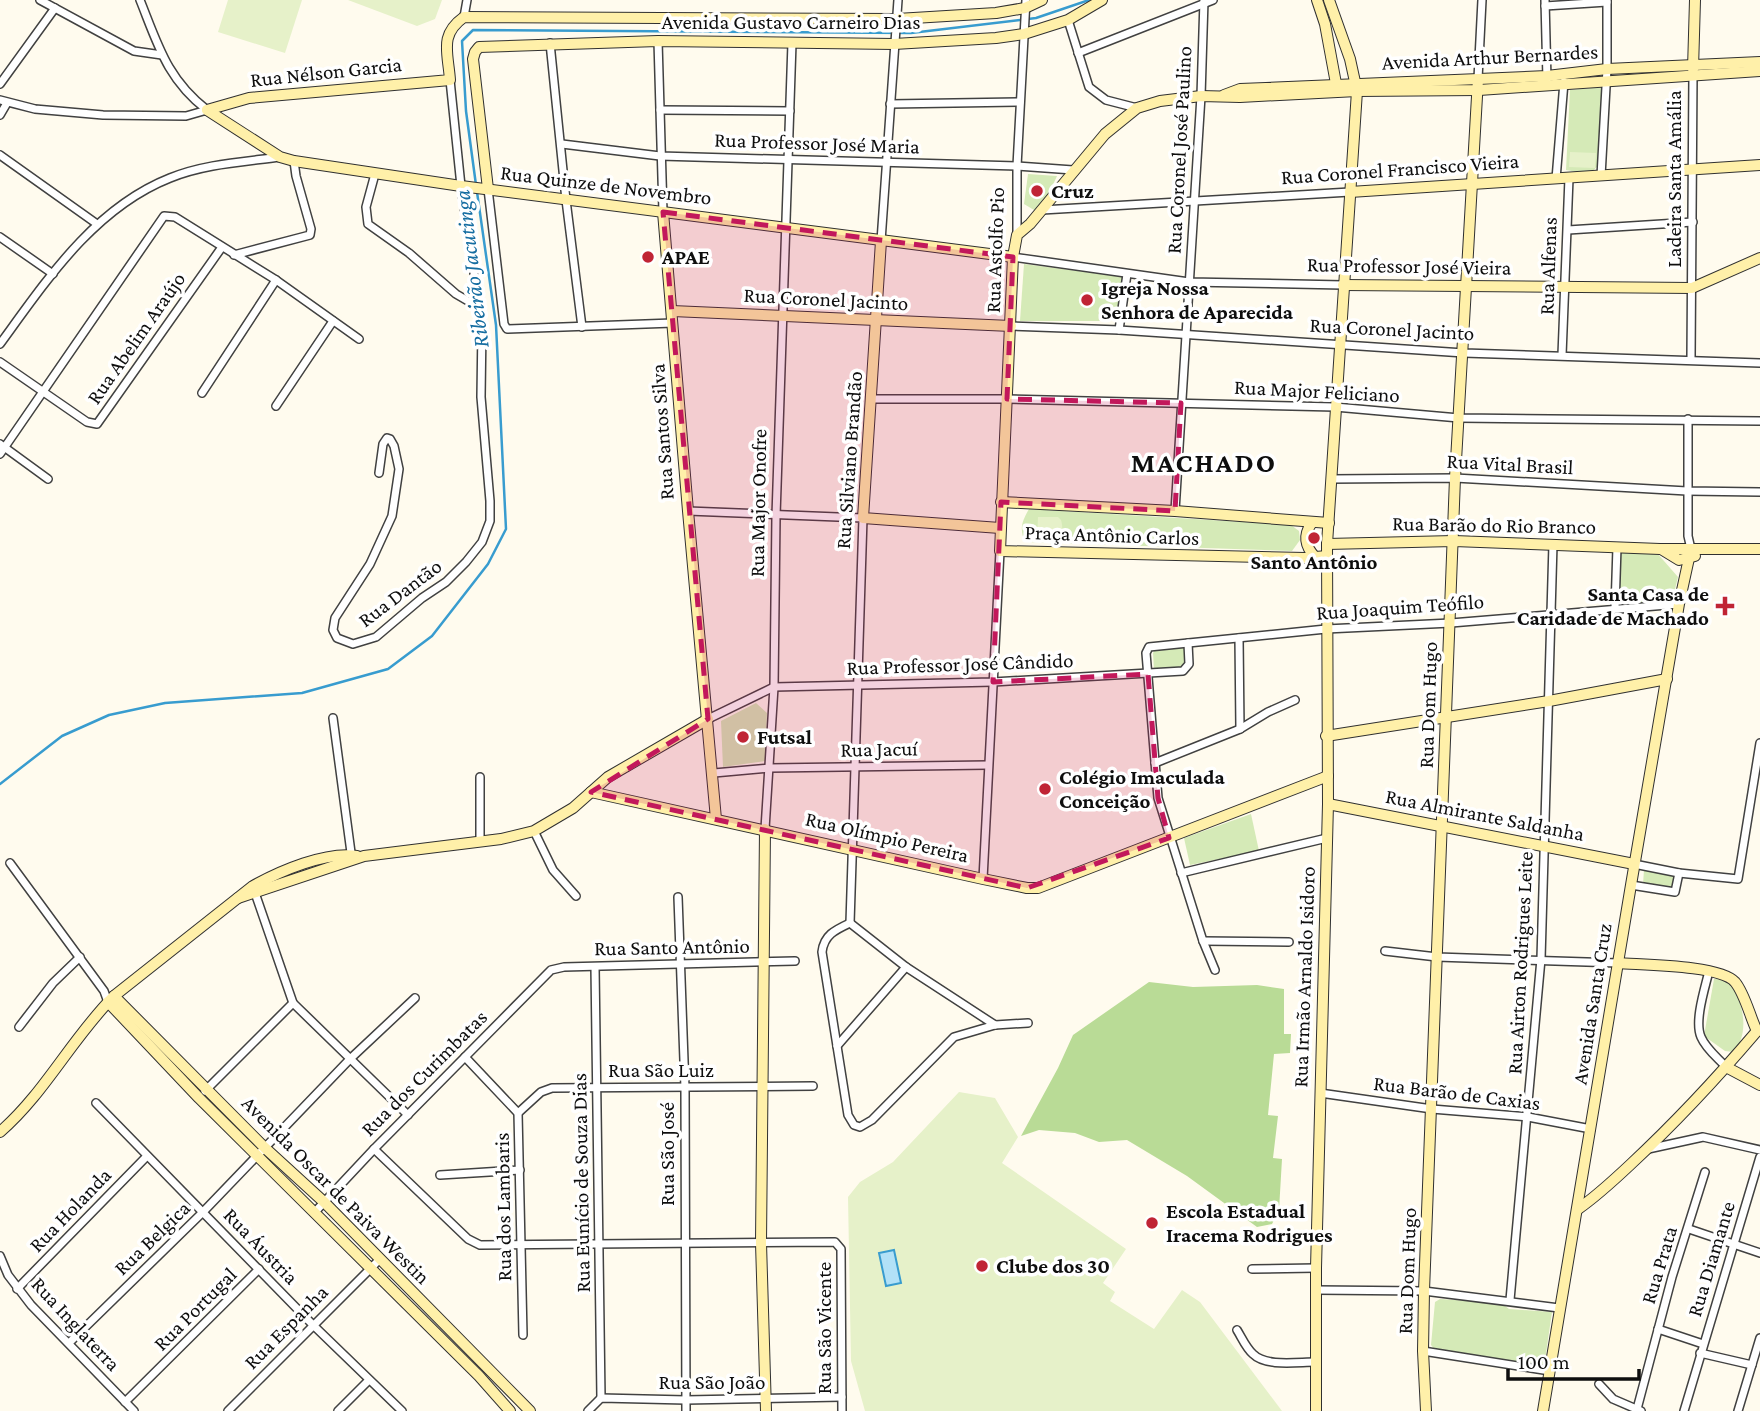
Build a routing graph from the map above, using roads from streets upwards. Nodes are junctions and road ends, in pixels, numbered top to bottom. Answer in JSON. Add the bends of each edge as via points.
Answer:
{"nodes":[{"id":1,"x":40,"y":0,"type":"edge"},
{"id":2,"x":140,"y":0,"type":"edge"},
{"id":3,"x":467,"y":0,"type":"edge"},
{"id":4,"x":898,"y":0,"type":"edge"},
{"id":5,"x":1042,"y":0,"type":"edge"},
{"id":6,"x":1102,"y":0,"type":"edge"},
{"id":7,"x":1213,"y":0,"type":"edge"},
{"id":8,"x":1317,"y":0,"type":"edge"},
{"id":9,"x":1329,"y":0,"type":"edge"},
{"id":10,"x":1482,"y":0,"type":"edge"},
{"id":11,"x":1695,"y":0,"type":"edge"},
{"id":12,"x":1204,"y":1,"type":"edge"},
{"id":13,"x":1607,"y":1,"type":"edge"},
{"id":14,"x":1545,"y":3,"type":"edge"},
{"id":15,"x":1025,"y":7,"type":"edge"},
{"id":16,"x":55,"y":8,"type":"junction"},
{"id":17,"x":464,"y":17,"type":"junction"},
{"id":18,"x":1068,"y":20,"type":"junction"},
{"id":19,"x":897,"y":21,"type":"junction"},
{"id":20,"x":1336,"y":22,"type":"junction"},
{"id":21,"x":1325,"y":24,"type":"junction"},
{"id":22,"x":1024,"y":31,"type":"junction"},
{"id":23,"x":658,"y":41,"type":"junction"},
{"id":24,"x":895,"y":41,"type":"junction"},
{"id":25,"x":550,"y":43,"type":"junction"},
{"id":26,"x":792,"y":43,"type":"junction"},
{"id":27,"x":1078,"y":53,"type":"junction"},
{"id":28,"x":162,"y":55,"type":"junction"},
{"id":29,"x":1350,"y":59,"type":"junction"},
{"id":30,"x":1332,"y":63,"type":"junction"},
{"id":31,"x":1758,"y":66,"type":"edge"},
{"id":32,"x":1607,"y":69,"type":"junction"},
{"id":33,"x":1693,"y":69,"type":"junction"},
{"id":34,"x":1640,"y":73,"type":"junction"},
{"id":35,"x":1564,"y":74,"type":"junction"},
{"id":36,"x":450,"y":80,"type":"junction"},
{"id":37,"x":1548,"y":81,"type":"junction"},
{"id":38,"x":1607,"y":81,"type":"junction"},
{"id":39,"x":0,"y":84,"type":"edge"},
{"id":40,"x":1478,"y":85,"type":"junction"},
{"id":41,"x":1564,"y":85,"type":"junction"},
{"id":42,"x":1356,"y":87,"type":"junction"},
{"id":43,"x":1337,"y":89,"type":"junction"},
{"id":44,"x":1200,"y":96,"type":"junction"},
{"id":45,"x":4,"y":102,"type":"edge"},
{"id":46,"x":1020,"y":102,"type":"junction"},
{"id":47,"x":890,"y":104,"type":"junction"},
{"id":48,"x":1137,"y":108,"type":"junction"},
{"id":49,"x":207,"y":110,"type":"junction"},
{"id":50,"x":660,"y":110,"type":"junction"},
{"id":51,"x":790,"y":111,"type":"junction"},
{"id":52,"x":0,"y":115,"type":"edge"},
{"id":53,"x":562,"y":144,"type":"junction"},
{"id":54,"x":0,"y":155,"type":"edge"},
{"id":55,"x":280,"y":156,"type":"junction"},
{"id":56,"x":660,"y":156,"type":"junction"},
{"id":57,"x":788,"y":160,"type":"junction"},
{"id":58,"x":294,"y":161,"type":"junction"},
{"id":59,"x":887,"y":163,"type":"junction"},
{"id":60,"x":1760,"y":165,"type":"edge"},
{"id":61,"x":1017,"y":166,"type":"junction"},
{"id":62,"x":1073,"y":170,"type":"junction"},
{"id":63,"x":1692,"y":170,"type":"junction"},
{"id":64,"x":375,"y":174,"type":"junction"},
{"id":65,"x":1601,"y":176,"type":"junction"},
{"id":66,"x":1569,"y":178,"type":"junction"},
{"id":67,"x":1556,"y":179,"type":"junction"},
{"id":68,"x":1473,"y":182,"type":"junction"},
{"id":69,"x":464,"y":187,"type":"junction"},
{"id":70,"x":486,"y":189,"type":"junction"},
{"id":71,"x":1350,"y":192,"type":"junction"},
{"id":72,"x":566,"y":200,"type":"junction"},
{"id":73,"x":1193,"y":201,"type":"junction"},
{"id":74,"x":1042,"y":210,"type":"junction"},
{"id":75,"x":663,"y":212,"type":"junction"},
{"id":76,"x":1693,"y":222,"type":"junction"},
{"id":77,"x":97,"y":224,"type":"junction"},
{"id":78,"x":786,"y":228,"type":"junction"},
{"id":79,"x":1568,"y":230,"type":"junction"},
{"id":80,"x":1017,"y":235,"type":"junction"},
{"id":81,"x":0,"y":237,"type":"edge"},
{"id":82,"x":881,"y":241,"type":"junction"},
{"id":83,"x":222,"y":247,"type":"junction"},
{"id":84,"x":234,"y":255,"type":"junction"},
{"id":85,"x":1013,"y":257,"type":"junction"},
{"id":86,"x":1760,"y":258,"type":"edge"},
{"id":87,"x":53,"y":274,"type":"junction"},
{"id":88,"x":1127,"y":274,"type":"junction"},
{"id":89,"x":276,"y":280,"type":"junction"},
{"id":90,"x":1189,"y":282,"type":"junction"},
{"id":91,"x":1343,"y":285,"type":"junction"},
{"id":92,"x":1468,"y":286,"type":"junction"},
{"id":93,"x":1565,"y":287,"type":"junction"},
{"id":94,"x":1692,"y":288,"type":"junction"},
{"id":95,"x":480,"y":308,"type":"junction"},
{"id":96,"x":672,"y":312,"type":"junction"},
{"id":97,"x":783,"y":317,"type":"junction"},
{"id":98,"x":333,"y":321,"type":"junction"},
{"id":99,"x":877,"y":321,"type":"junction"},
{"id":100,"x":673,"y":323,"type":"junction"},
{"id":101,"x":1011,"y":326,"type":"junction"},
{"id":102,"x":582,"y":327,"type":"junction"},
{"id":103,"x":1119,"y":330,"type":"junction"},
{"id":104,"x":1185,"y":336,"type":"junction"},
{"id":105,"x":359,"y":339,"type":"dead end"},
{"id":106,"x":0,"y":344,"type":"edge"},
{"id":107,"x":1340,"y":345,"type":"junction"},
{"id":108,"x":1464,"y":353,"type":"junction"},
{"id":109,"x":1562,"y":355,"type":"junction"},
{"id":110,"x":1691,"y":359,"type":"junction"},
{"id":111,"x":0,"y":362,"type":"edge"},
{"id":112,"x":1760,"y":363,"type":"edge"},
{"id":113,"x":42,"y":391,"type":"junction"},
{"id":114,"x":202,"y":393,"type":"dead end"},
{"id":115,"x":872,"y":399,"type":"junction"},
{"id":116,"x":1007,"y":399,"type":"junction"},
{"id":117,"x":1181,"y":402,"type":"junction"},
{"id":118,"x":276,"y":406,"type":"dead end"},
{"id":119,"x":1335,"y":408,"type":"junction"},
{"id":120,"x":1459,"y":418,"type":"junction"},
{"id":121,"x":1688,"y":419,"type":"junction"},
{"id":122,"x":1760,"y":421,"type":"edge"},
{"id":123,"x":2,"y":448,"type":"edge"},
{"id":124,"x":379,"y":473,"type":"dead end"},
{"id":125,"x":1455,"y":478,"type":"junction"},
{"id":126,"x":1331,"y":479,"type":"junction"},
{"id":127,"x":48,"y":480,"type":"dead end"},
{"id":128,"x":1687,"y":491,"type":"junction"},
{"id":129,"x":1760,"y":492,"type":"edge"},
{"id":130,"x":1002,"y":502,"type":"junction"},
{"id":131,"x":1175,"y":511,"type":"junction"},
{"id":132,"x":688,"y":512,"type":"junction"},
{"id":133,"x":776,"y":516,"type":"junction"},
{"id":134,"x":863,"y":518,"type":"junction"},
{"id":135,"x":1329,"y":523,"type":"junction"},
{"id":136,"x":1311,"y":524,"type":"junction"},
{"id":137,"x":1000,"y":528,"type":"junction"},
{"id":138,"x":1454,"y":541,"type":"junction"},
{"id":139,"x":1327,"y":544,"type":"junction"},
{"id":140,"x":1553,"y":544,"type":"junction"},
{"id":141,"x":1617,"y":547,"type":"junction"},
{"id":142,"x":1760,"y":549,"type":"edge"},
{"id":143,"x":1000,"y":551,"type":"junction"},
{"id":144,"x":1686,"y":554,"type":"junction"},
{"id":145,"x":1327,"y":556,"type":"junction"},
{"id":146,"x":1315,"y":557,"type":"junction"},
{"id":147,"x":1679,"y":604,"type":"junction"},
{"id":148,"x":1615,"y":608,"type":"junction"},
{"id":149,"x":1552,"y":613,"type":"junction"},
{"id":150,"x":1451,"y":623,"type":"junction"},
{"id":151,"x":1326,"y":629,"type":"junction"},
{"id":152,"x":1239,"y":638,"type":"junction"},
{"id":153,"x":1188,"y":643,"type":"junction"},
{"id":154,"x":1148,"y":674,"type":"junction"},
{"id":155,"x":1667,"y":679,"type":"junction"},
{"id":156,"x":993,"y":681,"type":"junction"},
{"id":157,"x":857,"y":686,"type":"junction"},
{"id":158,"x":774,"y":687,"type":"junction"},
{"id":159,"x":1295,"y":700,"type":"dead end"},
{"id":160,"x":1549,"y":701,"type":"junction"},
{"id":161,"x":1447,"y":716,"type":"junction"},
{"id":162,"x":333,"y":718,"type":"dead end"},
{"id":163,"x":708,"y":719,"type":"junction"},
{"id":164,"x":1240,"y":729,"type":"junction"},
{"id":165,"x":1326,"y":736,"type":"junction"},
{"id":166,"x":1760,"y":743,"type":"edge"},
{"id":167,"x":1155,"y":763,"type":"junction"},
{"id":168,"x":988,"y":765,"type":"junction"},
{"id":169,"x":770,"y":768,"type":"junction"},
{"id":170,"x":856,"y":768,"type":"junction"},
{"id":171,"x":714,"y":773,"type":"junction"},
{"id":172,"x":1328,"y":776,"type":"junction"},
{"id":173,"x":480,"y":777,"type":"dead end"},
{"id":174,"x":591,"y":792,"type":"junction"},
{"id":175,"x":1328,"y":804,"type":"junction"},
{"id":176,"x":716,"y":819,"type":"junction"},
{"id":177,"x":1443,"y":826,"type":"junction"},
{"id":178,"x":765,"y":829,"type":"junction"},
{"id":179,"x":534,"y":831,"type":"junction"},
{"id":180,"x":1169,"y":838,"type":"junction"},
{"id":181,"x":1327,"y":838,"type":"junction"},
{"id":182,"x":480,"y":841,"type":"junction"},
{"id":183,"x":1545,"y":846,"type":"junction"},
{"id":184,"x":851,"y":849,"type":"junction"},
{"id":185,"x":352,"y":858,"type":"junction"},
{"id":186,"x":10,"y":863,"type":"dead end"},
{"id":187,"x":1634,"y":864,"type":"junction"},
{"id":188,"x":1181,"y":873,"type":"junction"},
{"id":189,"x":1679,"y":873,"type":"junction"},
{"id":190,"x":983,"y":879,"type":"junction"},
{"id":191,"x":1631,"y":885,"type":"junction"},
{"id":192,"x":254,"y":890,"type":"junction"},
{"id":193,"x":576,"y":896,"type":"dead end"},
{"id":194,"x":678,"y":897,"type":"dead end"},
{"id":195,"x":850,"y":923,"type":"junction"},
{"id":196,"x":1203,"y":941,"type":"junction"},
{"id":197,"x":1289,"y":942,"type":"dead end"},
{"id":198,"x":1385,"y":951,"type":"dead end"},
{"id":199,"x":80,"y":957,"type":"junction"},
{"id":200,"x":1437,"y":957,"type":"junction"},
{"id":201,"x":1541,"y":959,"type":"junction"},
{"id":202,"x":795,"y":961,"type":"dead end"},
{"id":203,"x":1618,"y":962,"type":"junction"},
{"id":204,"x":763,"y":963,"type":"junction"},
{"id":205,"x":680,"y":964,"type":"junction"},
{"id":206,"x":595,"y":967,"type":"junction"},
{"id":207,"x":906,"y":967,"type":"junction"},
{"id":208,"x":551,"y":970,"type":"joint"},
{"id":209,"x":1216,"y":970,"type":"dead end"},
{"id":210,"x":1709,"y":971,"type":"junction"},
{"id":211,"x":109,"y":997,"type":"junction"},
{"id":212,"x":415,"y":998,"type":"dead end"},
{"id":213,"x":293,"y":1003,"type":"junction"},
{"id":214,"x":1028,"y":1023,"type":"dead end"},
{"id":215,"x":995,"y":1025,"type":"junction"},
{"id":216,"x":19,"y":1027,"type":"dead end"},
{"id":217,"x":1758,"y":1032,"type":"edge"},
{"id":218,"x":837,"y":1046,"type":"junction"},
{"id":219,"x":466,"y":1057,"type":"junction"},
{"id":220,"x":350,"y":1059,"type":"junction"},
{"id":221,"x":1726,"y":1068,"type":"junction"},
{"id":222,"x":1760,"y":1085,"type":"edge"},
{"id":223,"x":764,"y":1086,"type":"junction"},
{"id":224,"x":813,"y":1086,"type":"dead end"},
{"id":225,"x":598,"y":1087,"type":"junction"},
{"id":226,"x":685,"y":1088,"type":"junction"},
{"id":227,"x":1320,"y":1093,"type":"junction"},
{"id":228,"x":202,"y":1094,"type":"junction"},
{"id":229,"x":96,"y":1103,"type":"dead end"},
{"id":230,"x":1432,"y":1109,"type":"junction"},
{"id":231,"x":518,"y":1113,"type":"junction"},
{"id":232,"x":408,"y":1115,"type":"junction"},
{"id":233,"x":1528,"y":1117,"type":"junction"},
{"id":234,"x":2,"y":1126,"type":"edge"},
{"id":235,"x":1591,"y":1129,"type":"junction"},
{"id":236,"x":265,"y":1148,"type":"junction"},
{"id":237,"x":374,"y":1149,"type":"junction"},
{"id":238,"x":1647,"y":1149,"type":"junction"},
{"id":239,"x":1760,"y":1150,"type":"edge"},
{"id":240,"x":147,"y":1156,"type":"junction"},
{"id":241,"x":257,"y":1156,"type":"junction"},
{"id":242,"x":1760,"y":1157,"type":"edge"},
{"id":243,"x":520,"y":1170,"type":"junction"},
{"id":244,"x":1704,"y":1172,"type":"dead end"},
{"id":245,"x":440,"y":1175,"type":"dead end"},
{"id":246,"x":324,"y":1202,"type":"junction"},
{"id":247,"x":1578,"y":1209,"type":"junction"},
{"id":248,"x":203,"y":1212,"type":"junction"},
{"id":249,"x":314,"y":1213,"type":"junction"},
{"id":250,"x":1689,"y":1229,"type":"junction"},
{"id":251,"x":600,"y":1243,"type":"junction"},
{"id":252,"x":761,"y":1243,"type":"junction"},
{"id":253,"x":522,"y":1244,"type":"junction"},
{"id":254,"x":684,"y":1244,"type":"junction"},
{"id":255,"x":1733,"y":1244,"type":"junction"},
{"id":256,"x":1760,"y":1253,"type":"edge"},
{"id":257,"x":0,"y":1256,"type":"edge"},
{"id":258,"x":379,"y":1260,"type":"junction"},
{"id":259,"x":1316,"y":1268,"type":"junction"},
{"id":260,"x":259,"y":1269,"type":"junction"},
{"id":261,"x":370,"y":1269,"type":"junction"},
{"id":262,"x":1252,"y":1269,"type":"dead end"},
{"id":263,"x":17,"y":1289,"type":"junction"},
{"id":264,"x":1316,"y":1290,"type":"junction"},
{"id":265,"x":1424,"y":1291,"type":"junction"},
{"id":266,"x":1510,"y":1300,"type":"junction"},
{"id":267,"x":1559,"y":1308,"type":"junction"},
{"id":268,"x":313,"y":1325,"type":"junction"},
{"id":269,"x":1658,"y":1329,"type":"junction"},
{"id":270,"x":1237,"y":1330,"type":"dead end"},
{"id":271,"x":523,"y":1335,"type":"dead end"},
{"id":272,"x":1760,"y":1338,"type":"edge"},
{"id":273,"x":69,"y":1343,"type":"junction"},
{"id":274,"x":1703,"y":1344,"type":"junction"},
{"id":275,"x":1423,"y":1351,"type":"junction"},
{"id":276,"x":1700,"y":1353,"type":"junction"},
{"id":277,"x":1315,"y":1362,"type":"junction"},
{"id":278,"x":1752,"y":1365,"type":"junction"},
{"id":279,"x":488,"y":1367,"type":"junction"},
{"id":280,"x":1550,"y":1371,"type":"junction"},
{"id":281,"x":479,"y":1376,"type":"junction"},
{"id":282,"x":369,"y":1380,"type":"junction"},
{"id":283,"x":1599,"y":1384,"type":"dead end"},
{"id":284,"x":842,"y":1397,"type":"junction"},
{"id":285,"x":601,"y":1398,"type":"junction"},
{"id":286,"x":766,"y":1399,"type":"junction"},
{"id":287,"x":686,"y":1400,"type":"junction"},
{"id":288,"x":125,"y":1402,"type":"junction"},
{"id":289,"x":1639,"y":1410,"type":"edge"},
{"id":290,"x":134,"y":1411,"type":"edge"},
{"id":291,"x":228,"y":1411,"type":"edge"},
{"id":292,"x":338,"y":1411,"type":"edge"},
{"id":293,"x":402,"y":1411,"type":"edge"},
{"id":294,"x":510,"y":1411,"type":"edge"},
{"id":295,"x":530,"y":1411,"type":"edge"},
{"id":296,"x":588,"y":1411,"type":"edge"},
{"id":297,"x":686,"y":1411,"type":"edge"},
{"id":298,"x":766,"y":1411,"type":"edge"},
{"id":299,"x":842,"y":1411,"type":"edge"},
{"id":300,"x":1316,"y":1411,"type":"edge"},
{"id":301,"x":1426,"y":1411,"type":"edge"},
{"id":302,"x":1543,"y":1411,"type":"edge"},
{"id":303,"x":1684,"y":1411,"type":"edge"},
{"id":304,"x":1738,"y":1411,"type":"edge"}],
"edges":[{"from":1,"to":16,"type":"street"},
{"from":2,"to":28,"type":"street"},
{"from":3,"to":17,"type":"street"},
{"from":4,"to":19,"type":"street","name":"Rua Silviano Brandão"},
{"from":5,"to":15,"type":"street","name":"Avenida Gustavo Carneiro Dias"},
{"from":6,"to":18,"type":"street","name":"Avenida Gustavo Carneiro Dias"},
{"from":7,"to":12,"type":"street"},
{"from":8,"to":21,"type":"street"},
{"from":9,"to":20,"type":"street"},
{"from":10,"to":40,"type":"street","name":"Rua Dom Hugo"},
{"from":11,"to":33,"type":"street","name":"Ladeira Santa Amália"},
{"from":12,"to":27,"type":"street"},
{"from":12,"to":44,"type":"street","name":"Rua Coronel José Paulino"},
{"from":13,"to":14,"type":"street"},
{"from":13,"to":32,"type":"street"},
{"from":14,"to":37,"type":"street"},
{"from":15,"to":19,"type":"street","name":"Avenida Gustavo Carneiro Dias"},
{"from":15,"to":22,"type":"street","name":"Rua Astolfo Pio"},
{"from":16,"to":28,"type":"street","via":[[134,51]]},
{"from":16,"to":39,"type":"street"},
{"from":17,"to":19,"type":"street","name":"Avenida Gustavo Carneiro Dias"},
{"from":17,"to":36,"type":"street","via":[[449,32]]},
{"from":18,"to":22,"type":"street","name":"Avenida Gustavo Carneiro Dias"},
{"from":18,"to":27,"type":"street"},
{"from":19,"to":24,"type":"street","name":"Rua Silviano Brandão"},
{"from":20,"to":21,"type":"street"},
{"from":20,"to":29,"type":"street"},
{"from":21,"to":30,"type":"street"},
{"from":22,"to":24,"type":"street","name":"Avenida Gustavo Carneiro Dias","via":[[996,38]]},
{"from":22,"to":46,"type":"street","name":"Rua Astolfo Pio"},
{"from":23,"to":25,"type":"street","name":"Avenida Gustavo Carneiro Dias"},
{"from":23,"to":26,"type":"street","name":"Avenida Gustavo Carneiro Dias"},
{"from":23,"to":50,"type":"street","name":"Rua Santos Silva"},
{"from":24,"to":26,"type":"street","name":"Avenida Gustavo Carneiro Dias"},
{"from":24,"to":47,"type":"street","name":"Rua Silviano Brandão"},
{"from":25,"to":53,"type":"street"},
{"from":25,"to":70,"type":"street","name":"Avenida Gustavo Carneiro Dias","via":[[485,46],[475,52]]},
{"from":26,"to":51,"type":"street","name":"Rua Major Onofre"},
{"from":27,"to":48,"type":"street","via":[[1089,87],[1096,94]]},
{"from":28,"to":49,"type":"street","via":[[176,80]]},
{"from":29,"to":30,"type":"street"},
{"from":29,"to":42,"type":"street"},
{"from":30,"to":43,"type":"street"},
{"from":31,"to":33,"type":"street","name":"Avenida Arthur Bernardes"},
{"from":32,"to":34,"type":"street","name":"Avenida Arthur Bernardes"},
{"from":32,"to":35,"type":"street","name":"Avenida Arthur Bernardes"},
{"from":32,"to":38,"type":"street"},
{"from":33,"to":34,"type":"street","name":"Avenida Arthur Bernardes"},
{"from":33,"to":63,"type":"street","name":"Ladeira Santa Amália"},
{"from":34,"to":38,"type":"street","name":"Avenida Arthur Bernardes"},
{"from":35,"to":37,"type":"street","name":"Avenida Arthur Bernardes"},
{"from":35,"to":41,"type":"street"},
{"from":36,"to":49,"type":"street","name":"Rua Nélson Garcia","via":[[249,98]]},
{"from":36,"to":69,"type":"street"},
{"from":37,"to":40,"type":"street","name":"Avenida Arthur Bernardes"},
{"from":37,"to":41,"type":"street","name":"Avenida Arthur Bernardes"},
{"from":38,"to":41,"type":"street","name":"Avenida Arthur Bernardes"},
{"from":38,"to":65,"type":"street"},
{"from":40,"to":42,"type":"street","name":"Avenida Arthur Bernardes"},
{"from":40,"to":68,"type":"street","name":"Rua Dom Hugo"},
{"from":41,"to":67,"type":"street"},
{"from":42,"to":43,"type":"street","name":"Avenida Arthur Bernardes"},
{"from":42,"to":71,"type":"street"},
{"from":43,"to":44,"type":"street","name":"Avenida Arthur Bernardes","via":[[1240,89]]},
{"from":44,"to":48,"type":"street","name":"Avenida Arthur Bernardes"},
{"from":44,"to":73,"type":"street","name":"Rua Coronel José Paulino"},
{"from":45,"to":49,"type":"street","via":[[103,115],[186,116]]},
{"from":45,"to":52,"type":"street"},
{"from":46,"to":47,"type":"street"},
{"from":46,"to":61,"type":"street","name":"Rua Astolfo Pio"},
{"from":47,"to":59,"type":"street","name":"Rua Silviano Brandão"},
{"from":48,"to":62,"type":"street","name":"Avenida Arthur Bernardes","via":[[1105,134]]},
{"from":49,"to":55,"type":"street","name":"Rua Quinze de Novembro"},
{"from":50,"to":51,"type":"street"},
{"from":50,"to":56,"type":"street","name":"Rua Santos Silva"},
{"from":51,"to":57,"type":"street","name":"Rua Major Onofre"},
{"from":53,"to":56,"type":"street","name":"Rua Professor José Maria"},
{"from":53,"to":72,"type":"street"},
{"from":54,"to":77,"type":"street"},
{"from":55,"to":58,"type":"street","name":"Rua Quinze de Novembro"},
{"from":55,"to":77,"type":"street","via":[[170,178],[142,191]]},
{"from":56,"to":57,"type":"street","name":"Rua Professor José Maria"},
{"from":56,"to":75,"type":"street","name":"Rua Santos Silva"},
{"from":57,"to":59,"type":"street","name":"Rua Professor José Maria"},
{"from":57,"to":78,"type":"street","name":"Rua Major Onofre"},
{"from":58,"to":64,"type":"street","name":"Rua Quinze de Novembro"},
{"from":58,"to":84,"type":"street","via":[[310,235]]},
{"from":59,"to":61,"type":"street","name":"Rua Professor José Maria"},
{"from":59,"to":82,"type":"street","name":"Rua Silviano Brandão"},
{"from":60,"to":63,"type":"street","name":"Rua Coronel Francisco Vieira"},
{"from":61,"to":62,"type":"street","name":"Rua Professor José Maria"},
{"from":61,"to":80,"type":"street","name":"Rua Astolfo Pio"},
{"from":62,"to":74,"type":"street","name":"Avenida Arthur Bernardes"},
{"from":63,"to":65,"type":"street","name":"Rua Coronel Francisco Vieira"},
{"from":63,"to":76,"type":"street","name":"Ladeira Santa Amália"},
{"from":64,"to":69,"type":"street","name":"Rua Quinze de Novembro"},
{"from":64,"to":95,"type":"street","via":[[366,207],[368,224]]},
{"from":65,"to":66,"type":"street","name":"Rua Coronel Francisco Vieira"},
{"from":66,"to":67,"type":"street","name":"Rua Coronel Francisco Vieira"},
{"from":66,"to":79,"type":"street","name":"Rua Alfenas"},
{"from":67,"to":68,"type":"street","name":"Rua Coronel Francisco Vieira"},
{"from":68,"to":71,"type":"street","name":"Rua Coronel Francisco Vieira"},
{"from":68,"to":92,"type":"street","name":"Rua Dom Hugo"},
{"from":69,"to":70,"type":"street","name":"Rua Quinze de Novembro"},
{"from":69,"to":95,"type":"street"},
{"from":70,"to":72,"type":"street","name":"Rua Quinze de Novembro"},
{"from":70,"to":102,"type":"street","via":[[504,324],[508,329]]},
{"from":71,"to":73,"type":"street","name":"Rua Coronel Francisco Vieira"},
{"from":71,"to":91,"type":"street"},
{"from":72,"to":75,"type":"street","name":"Rua Quinze de Novembro"},
{"from":72,"to":102,"type":"street"},
{"from":73,"to":74,"type":"street","name":"Rua Coronel Francisco Vieira"},
{"from":73,"to":90,"type":"street","name":"Rua Coronel José Paulino"},
{"from":74,"to":80,"type":"street","name":"Avenida Arthur Bernardes"},
{"from":75,"to":78,"type":"street","name":"Rua Quinze de Novembro"},
{"from":75,"to":96,"type":"street","name":"Rua Santos Silva"},
{"from":76,"to":79,"type":"street"},
{"from":76,"to":94,"type":"street","name":"Ladeira Santa Amália"},
{"from":77,"to":87,"type":"street"},
{"from":78,"to":82,"type":"street","name":"Rua Quinze de Novembro"},
{"from":78,"to":97,"type":"street","name":"Rua Major Onofre"},
{"from":79,"to":93,"type":"street","name":"Rua Alfenas"},
{"from":80,"to":85,"type":"street","name":"Rua Astolfo Pio"},
{"from":81,"to":87,"type":"street"},
{"from":82,"to":85,"type":"street","name":"Rua Quinze de Novembro"},
{"from":82,"to":99,"type":"street","name":"Rua Silviano Brandão"},
{"from":83,"to":84,"type":"street"},
{"from":83,"to":113,"type":"street","via":[[175,217],[162,218]]},
{"from":83,"to":113,"type":"street","name":"Rua Abelim Araújo","via":[[97,424]]},
{"from":84,"to":89,"type":"street"},
{"from":85,"to":88,"type":"street","name":"Rua Professor José Vieira"},
{"from":85,"to":101,"type":"street","name":"Rua Astolfo Pio"},
{"from":86,"to":94,"type":"street"},
{"from":87,"to":106,"type":"street"},
{"from":88,"to":90,"type":"street","name":"Rua Professor José Vieira"},
{"from":88,"to":103,"type":"street"},
{"from":89,"to":98,"type":"street"},
{"from":89,"to":114,"type":"street"},
{"from":90,"to":91,"type":"street","name":"Rua Professor José Vieira"},
{"from":90,"to":104,"type":"street","name":"Rua Coronel José Paulino"},
{"from":91,"to":92,"type":"street","name":"Rua Professor José Vieira"},
{"from":91,"to":107,"type":"street"},
{"from":92,"to":93,"type":"street","name":"Rua Professor José Vieira"},
{"from":92,"to":108,"type":"street","name":"Rua Dom Hugo"},
{"from":93,"to":94,"type":"street","name":"Rua Professor José Vieira"},
{"from":93,"to":109,"type":"street","name":"Rua Alfenas"},
{"from":94,"to":110,"type":"street","name":"Ladeira Santa Amália"},
{"from":95,"to":124,"type":"street","name":"Rua Dantão","via":[[490,521],[482,542],[446,582],[376,637],[353,644],[337,638],[333,630],[335,618],[370,564],[392,516],[399,469],[394,446],[387,438]]},
{"from":96,"to":97,"type":"street","name":"Rua Coronel Jacinto"},
{"from":96,"to":100,"type":"street","name":"Rua Santos Silva"},
{"from":97,"to":99,"type":"street","name":"Rua Coronel Jacinto"},
{"from":97,"to":133,"type":"street","name":"Rua Major Onofre"},
{"from":98,"to":105,"type":"street"},
{"from":98,"to":118,"type":"street"},
{"from":99,"to":101,"type":"street","name":"Rua Coronel Jacinto"},
{"from":99,"to":115,"type":"street","name":"Rua Silviano Brandão"},
{"from":100,"to":102,"type":"street"},
{"from":100,"to":132,"type":"street","name":"Rua Santos Silva"},
{"from":101,"to":103,"type":"street","name":"Rua Coronel Jacinto"},
{"from":101,"to":116,"type":"street","name":"Rua Astolfo Pio"},
{"from":103,"to":104,"type":"street","name":"Rua Coronel Jacinto"},
{"from":104,"to":107,"type":"street","name":"Rua Coronel Jacinto"},
{"from":104,"to":117,"type":"street","name":"Rua Coronel José Paulino"},
{"from":107,"to":108,"type":"street","name":"Rua Coronel Jacinto"},
{"from":107,"to":119,"type":"street"},
{"from":108,"to":109,"type":"street","name":"Rua Coronel Jacinto"},
{"from":108,"to":120,"type":"street","name":"Rua Dom Hugo"},
{"from":109,"to":110,"type":"street","name":"Rua Coronel Jacinto"},
{"from":110,"to":112,"type":"street","name":"Rua Coronel Jacinto"},
{"from":111,"to":113,"type":"street","name":"Rua Abelim Araújo"},
{"from":113,"to":123,"type":"street"},
{"from":115,"to":116,"type":"street","name":"Rua Major Feliciano"},
{"from":115,"to":134,"type":"street","name":"Rua Silviano Brandão"},
{"from":116,"to":117,"type":"street","name":"Rua Major Feliciano"},
{"from":116,"to":130,"type":"street","name":"Rua Astolfo Pio"},
{"from":117,"to":119,"type":"street","name":"Rua Major Feliciano"},
{"from":117,"to":131,"type":"street","name":"Rua Coronel José Paulino"},
{"from":119,"to":120,"type":"street","name":"Rua Major Feliciano"},
{"from":119,"to":126,"type":"street"},
{"from":120,"to":121,"type":"street","name":"Rua Major Feliciano"},
{"from":120,"to":125,"type":"street","name":"Rua Dom Hugo"},
{"from":121,"to":122,"type":"street","name":"Rua Major Feliciano"},
{"from":121,"to":128,"type":"street"},
{"from":123,"to":127,"type":"street"},
{"from":125,"to":126,"type":"street","name":"Rua Vital Brasil"},
{"from":125,"to":128,"type":"street","name":"Rua Vital Brasil"},
{"from":125,"to":138,"type":"street","name":"Rua Dom Hugo"},
{"from":126,"to":135,"type":"street"},
{"from":128,"to":129,"type":"street","name":"Rua Vital Brasil"},
{"from":128,"to":144,"type":"street"},
{"from":130,"to":131,"type":"street","name":"Praça Antônio Carlos"},
{"from":130,"to":137,"type":"street","name":"Praça Antônio Carlos"},
{"from":131,"to":136,"type":"street","name":"Praça Antônio Carlos"},
{"from":132,"to":133,"type":"street"},
{"from":132,"to":163,"type":"street","name":"Rua Santos Silva"},
{"from":133,"to":134,"type":"street"},
{"from":133,"to":158,"type":"street","name":"Rua Major Onofre"},
{"from":134,"to":137,"type":"street"},
{"from":134,"to":157,"type":"street","name":"Rua Silviano Brandão"},
{"from":135,"to":136,"type":"street","name":"Praça Antônio Carlos"},
{"from":135,"to":139,"type":"street"},
{"from":136,"to":146,"type":"street","via":[[1305,540]]},
{"from":137,"to":143,"type":"street","name":"Praça Antônio Carlos"},
{"from":138,"to":139,"type":"street","name":"Rua Barão do Rio Branco"},
{"from":138,"to":140,"type":"street","name":"Rua Barão do Rio Branco"},
{"from":138,"to":150,"type":"street","name":"Rua Dom Hugo"},
{"from":139,"to":145,"type":"street","name":"Rua Irmão Arnaldo Isidoro"},
{"from":140,"to":141,"type":"street","name":"Rua Barão do Rio Branco"},
{"from":140,"to":149,"type":"street","name":"Rua Airton Rodrigues Leite"},
{"from":141,"to":144,"type":"street","name":"Rua Barão do Rio Branco"},
{"from":141,"to":148,"type":"street"},
{"from":142,"to":144,"type":"street","via":[[1714,548]]},
{"from":143,"to":146,"type":"street","name":"Praça Antônio Carlos"},
{"from":143,"to":156,"type":"street"},
{"from":144,"to":147,"type":"street","name":"Avenida Santa Cruz"},
{"from":145,"to":146,"type":"street","name":"Praça Antônio Carlos"},
{"from":145,"to":151,"type":"street","name":"Rua Irmão Arnaldo Isidoro"},
{"from":147,"to":148,"type":"street","name":"Rua Joaquim Teófilo"},
{"from":147,"to":155,"type":"street","name":"Avenida Santa Cruz"},
{"from":148,"to":149,"type":"street","name":"Rua Joaquim Teófilo"},
{"from":149,"to":150,"type":"street","name":"Rua Joaquim Teófilo"},
{"from":149,"to":160,"type":"street","name":"Rua Airton Rodrigues Leite"},
{"from":150,"to":151,"type":"street","name":"Rua Joaquim Teófilo"},
{"from":150,"to":161,"type":"street","name":"Rua Dom Hugo"},
{"from":151,"to":152,"type":"street","name":"Rua Joaquim Teófilo"},
{"from":151,"to":165,"type":"street","name":"Rua Irmão Arnaldo Isidoro"},
{"from":152,"to":153,"type":"street","name":"Rua Joaquim Teófilo"},
{"from":152,"to":164,"type":"street"},
{"from":153,"to":154,"type":"street","name":"Rua Professor José Cândido","via":[[1187,668]]},
{"from":153,"to":154,"type":"street","name":"Rua Joaquim Teófilo","via":[[1149,647]]},
{"from":154,"to":156,"type":"street","name":"Rua Professor José Cândido"},
{"from":154,"to":167,"type":"street"},
{"from":155,"to":160,"type":"street"},
{"from":155,"to":187,"type":"street","name":"Avenida Santa Cruz"},
{"from":156,"to":157,"type":"street","name":"Rua Professor José Cândido"},
{"from":156,"to":168,"type":"street"},
{"from":157,"to":158,"type":"street","name":"Rua Professor José Cândido"},
{"from":157,"to":170,"type":"street","name":"Rua Silviano Brandão"},
{"from":158,"to":163,"type":"street"},
{"from":158,"to":169,"type":"street","name":"Rua Major Onofre"},
{"from":159,"to":164,"type":"street"},
{"from":160,"to":161,"type":"street"},
{"from":160,"to":183,"type":"street","name":"Rua Airton Rodrigues Leite"},
{"from":161,"to":165,"type":"street"},
{"from":161,"to":177,"type":"street","name":"Rua Dom Hugo"},
{"from":162,"to":185,"type":"street"},
{"from":163,"to":171,"type":"street","name":"Rua Santos Silva"},
{"from":163,"to":174,"type":"street"},
{"from":164,"to":167,"type":"street"},
{"from":165,"to":172,"type":"street","name":"Rua Irmão Arnaldo Isidoro"},
{"from":166,"to":189,"type":"street","via":[[1738,879]]},
{"from":167,"to":180,"type":"street"},
{"from":168,"to":170,"type":"street","name":"Rua Jacuí"},
{"from":168,"to":190,"type":"street"},
{"from":169,"to":170,"type":"street","name":"Rua Jacuí"},
{"from":169,"to":171,"type":"street","name":"Rua Jacuí"},
{"from":169,"to":178,"type":"street","name":"Rua Major Onofre"},
{"from":170,"to":184,"type":"street","name":"Rua Silviano Brandão"},
{"from":171,"to":176,"type":"street","name":"Rua Santos Silva"},
{"from":172,"to":175,"type":"street","name":"Rua Irmão Arnaldo Isidoro"},
{"from":172,"to":180,"type":"street","name":"Rua Olímpio Pereira"},
{"from":173,"to":182,"type":"street"},
{"from":174,"to":176,"type":"street","name":"Rua Olímpio Pereira"},
{"from":174,"to":179,"type":"street"},
{"from":175,"to":177,"type":"street","name":"Rua Almirante Saldanha"},
{"from":175,"to":181,"type":"street","name":"Rua Irmão Arnaldo Isidoro"},
{"from":176,"to":178,"type":"street","name":"Rua Olímpio Pereira"},
{"from":177,"to":183,"type":"street","name":"Rua Almirante Saldanha"},
{"from":177,"to":200,"type":"street","name":"Rua Dom Hugo"},
{"from":178,"to":184,"type":"street","name":"Rua Olímpio Pereira"},
{"from":178,"to":204,"type":"street","name":"Rua Major Onofre"},
{"from":179,"to":182,"type":"street"},
{"from":179,"to":193,"type":"street","via":[[553,870]]},
{"from":180,"to":188,"type":"street"},
{"from":180,"to":190,"type":"street","name":"Rua Olímpio Pereira","via":[[1038,888]]},
{"from":181,"to":188,"type":"street"},
{"from":181,"to":227,"type":"street","name":"Rua Irmão Arnaldo Isidoro"},
{"from":182,"to":185,"type":"street"},
{"from":183,"to":187,"type":"street","name":"Rua Almirante Saldanha"},
{"from":183,"to":201,"type":"street","name":"Rua Airton Rodrigues Leite"},
{"from":184,"to":190,"type":"street","name":"Rua Olímpio Pereira"},
{"from":184,"to":195,"type":"street","name":"Rua Silviano Brandão"},
{"from":185,"to":192,"type":"street"},
{"from":186,"to":199,"type":"street"},
{"from":187,"to":189,"type":"street"},
{"from":187,"to":191,"type":"street","name":"Avenida Santa Cruz"},
{"from":188,"to":196,"type":"street"},
{"from":189,"to":191,"type":"street","via":[[1675,892]]},
{"from":191,"to":203,"type":"street","name":"Avenida Santa Cruz"},
{"from":192,"to":211,"type":"street"},
{"from":192,"to":213,"type":"street"},
{"from":194,"to":205,"type":"street","name":"Rua São José"},
{"from":195,"to":207,"type":"street"},
{"from":195,"to":218,"type":"street","via":[[828,935],[822,952]]},
{"from":196,"to":197,"type":"street"},
{"from":196,"to":209,"type":"street"},
{"from":198,"to":200,"type":"street"},
{"from":199,"to":211,"type":"street"},
{"from":199,"to":216,"type":"street"},
{"from":200,"to":201,"type":"street"},
{"from":200,"to":230,"type":"street","name":"Rua Dom Hugo"},
{"from":201,"to":203,"type":"street"},
{"from":201,"to":233,"type":"street","name":"Rua Airton Rodrigues Leite"},
{"from":202,"to":204,"type":"street","name":"Rua Santo Antônio"},
{"from":203,"to":210,"type":"street"},
{"from":203,"to":235,"type":"street","name":"Avenida Santa Cruz"},
{"from":204,"to":205,"type":"street","name":"Rua Santo Antônio"},
{"from":204,"to":223,"type":"street","name":"Rua Major Onofre"},
{"from":205,"to":206,"type":"street","name":"Rua Santo Antônio"},
{"from":205,"to":226,"type":"street","name":"Rua São José"},
{"from":206,"to":208,"type":"street","name":"Rua Santo Antônio"},
{"from":206,"to":225,"type":"street","name":"Rua Eunício de Souza Dias"},
{"from":207,"to":215,"type":"street"},
{"from":207,"to":218,"type":"street"},
{"from":208,"to":219,"type":"street","name":"Rua dos Curimbatas"},
{"from":210,"to":217,"type":"street","via":[[1726,975],[1737,984]]},
{"from":210,"to":221,"type":"street","via":[[1699,1034]]},
{"from":211,"to":228,"type":"street","name":"Avenida Oscar de Paiva Westin"},
{"from":211,"to":234,"type":"street","via":[[34,1096]]},
{"from":212,"to":220,"type":"street","name":"Rua Belgica"},
{"from":213,"to":220,"type":"street"},
{"from":213,"to":228,"type":"street"},
{"from":214,"to":215,"type":"street"},
{"from":215,"to":218,"type":"street","via":[[954,1037],[860,1127],[848,1115]]},
{"from":217,"to":221,"type":"street"},
{"from":219,"to":231,"type":"street","name":"Rua dos Lambaris"},
{"from":219,"to":232,"type":"street","name":"Rua dos Curimbatas"},
{"from":220,"to":232,"type":"street"},
{"from":220,"to":236,"type":"street","name":"Rua Belgica"},
{"from":221,"to":222,"type":"street"},
{"from":221,"to":238,"type":"street"},
{"from":223,"to":224,"type":"street","name":"Rua São Luiz"},
{"from":223,"to":226,"type":"street","name":"Rua São Luiz"},
{"from":223,"to":252,"type":"street","name":"Rua Major Onofre"},
{"from":225,"to":226,"type":"street","name":"Rua São Luiz"},
{"from":225,"to":231,"type":"street","name":"Rua São Luiz","via":[[547,1089]]},
{"from":225,"to":251,"type":"street","name":"Rua Eunício de Souza Dias"},
{"from":226,"to":254,"type":"street","name":"Rua São José"},
{"from":227,"to":230,"type":"street","name":"Rua Barão de Caxias"},
{"from":227,"to":259,"type":"street","name":"Rua Irmão Arnaldo Isidoro"},
{"from":228,"to":236,"type":"street","name":"Avenida Oscar de Paiva Westin"},
{"from":228,"to":241,"type":"street","name":"Avenida Oscar de Paiva Westin"},
{"from":229,"to":240,"type":"street","name":"Rua Áustria"},
{"from":230,"to":233,"type":"street","name":"Rua Barão de Caxias"},
{"from":230,"to":265,"type":"street","name":"Rua Dom Hugo"},
{"from":231,"to":243,"type":"street","name":"Rua dos Lambaris"},
{"from":232,"to":237,"type":"street","name":"Rua dos Curimbatas"},
{"from":233,"to":235,"type":"street","name":"Rua Barão de Caxias"},
{"from":233,"to":266,"type":"street","name":"Rua Airton Rodrigues Leite"},
{"from":235,"to":247,"type":"street","name":"Avenida Santa Cruz"},
{"from":236,"to":241,"type":"street","name":"Rua Belgica"},
{"from":236,"to":246,"type":"street","name":"Avenida Oscar de Paiva Westin"},
{"from":237,"to":246,"type":"street","name":"Rua dos Curimbatas"},
{"from":237,"to":253,"type":"street","via":[[474,1243]]},
{"from":238,"to":239,"type":"street","via":[[1703,1137]]},
{"from":238,"to":247,"type":"street"},
{"from":240,"to":248,"type":"street","name":"Rua Áustria"},
{"from":240,"to":263,"type":"street","name":"Rua Holanda"},
{"from":241,"to":248,"type":"street","name":"Rua Belgica"},
{"from":241,"to":249,"type":"street","name":"Avenida Oscar de Paiva Westin"},
{"from":242,"to":255,"type":"street","name":"Rua Diamante"},
{"from":243,"to":245,"type":"street"},
{"from":243,"to":253,"type":"street","name":"Rua dos Lambaris"},
{"from":244,"to":250,"type":"street","name":"Rua Prata"},
{"from":246,"to":249,"type":"street","name":"Rua dos Curimbatas"},
{"from":246,"to":258,"type":"street","name":"Avenida Oscar de Paiva Westin"},
{"from":247,"to":267,"type":"street","name":"Avenida Santa Cruz"},
{"from":248,"to":260,"type":"street","name":"Rua Áustria"},
{"from":248,"to":273,"type":"street","name":"Rua Belgica"},
{"from":249,"to":261,"type":"street","name":"Avenida Oscar de Paiva Westin"},
{"from":250,"to":255,"type":"street"},
{"from":250,"to":269,"type":"street","name":"Rua Prata"},
{"from":251,"to":253,"type":"street"},
{"from":251,"to":254,"type":"street"},
{"from":251,"to":285,"type":"street","name":"Rua Eunício de Souza Dias"},
{"from":252,"to":254,"type":"street"},
{"from":252,"to":284,"type":"street","name":"Rua São Vicente","via":[[831,1241],[839,1245]]},
{"from":252,"to":286,"type":"street","name":"Rua Major Onofre"},
{"from":253,"to":271,"type":"street","name":"Rua dos Lambaris"},
{"from":254,"to":287,"type":"street","name":"Rua São José"},
{"from":255,"to":256,"type":"street"},
{"from":255,"to":274,"type":"street","name":"Rua Diamante"},
{"from":257,"to":263,"type":"street","name":"Rua Inglaterra"},
{"from":258,"to":261,"type":"street","name":"Rua Espanha"},
{"from":258,"to":279,"type":"street","name":"Avenida Oscar de Paiva Westin"},
{"from":259,"to":262,"type":"street"},
{"from":259,"to":264,"type":"street","name":"Rua Irmão Arnaldo Isidoro"},
{"from":260,"to":268,"type":"street","name":"Rua Áustria"},
{"from":260,"to":288,"type":"street","name":"Rua Portugal"},
{"from":261,"to":268,"type":"street","name":"Rua Espanha"},
{"from":261,"to":281,"type":"street","name":"Avenida Oscar de Paiva Westin"},
{"from":263,"to":273,"type":"street","name":"Rua Inglaterra"},
{"from":264,"to":265,"type":"street"},
{"from":264,"to":277,"type":"street","name":"Rua Irmão Arnaldo Isidoro"},
{"from":265,"to":266,"type":"street"},
{"from":265,"to":275,"type":"street","name":"Rua Dom Hugo"},
{"from":266,"to":267,"type":"street"},
{"from":267,"to":280,"type":"street","name":"Avenida Santa Cruz"},
{"from":268,"to":282,"type":"street","name":"Rua Áustria"},
{"from":268,"to":291,"type":"street","name":"Rua Espanha"},
{"from":269,"to":274,"type":"street"},
{"from":269,"to":289,"type":"street","name":"Rua Prata"},
{"from":270,"to":277,"type":"street","via":[[1256,1357]]},
{"from":272,"to":278,"type":"street"},
{"from":273,"to":288,"type":"street","name":"Rua Inglaterra"},
{"from":274,"to":276,"type":"street","name":"Rua Diamante"},
{"from":275,"to":280,"type":"street"},
{"from":275,"to":301,"type":"street","name":"Rua Dom Hugo"},
{"from":276,"to":278,"type":"street"},
{"from":276,"to":303,"type":"street","name":"Rua Diamante"},
{"from":277,"to":300,"type":"street","name":"Rua Irmão Arnaldo Isidoro"},
{"from":278,"to":304,"type":"street"},
{"from":279,"to":281,"type":"street"},
{"from":279,"to":295,"type":"street","name":"Avenida Oscar de Paiva Westin"},
{"from":280,"to":302,"type":"street","name":"Avenida Santa Cruz"},
{"from":281,"to":294,"type":"street","name":"Avenida Oscar de Paiva Westin"},
{"from":282,"to":292,"type":"street"},
{"from":282,"to":293,"type":"street","name":"Rua Áustria"},
{"from":283,"to":289,"type":"street","via":[[1613,1399]]},
{"from":284,"to":286,"type":"street","name":"Rua São João"},
{"from":284,"to":299,"type":"street","name":"Rua São Vicente"},
{"from":285,"to":287,"type":"street","name":"Rua São João"},
{"from":285,"to":296,"type":"street"},
{"from":286,"to":287,"type":"street","name":"Rua São João"},
{"from":286,"to":298,"type":"street","name":"Rua Major Onofre"},
{"from":287,"to":297,"type":"street","name":"Rua São José"},
{"from":288,"to":290,"type":"street","name":"Rua Inglaterra"}]}
